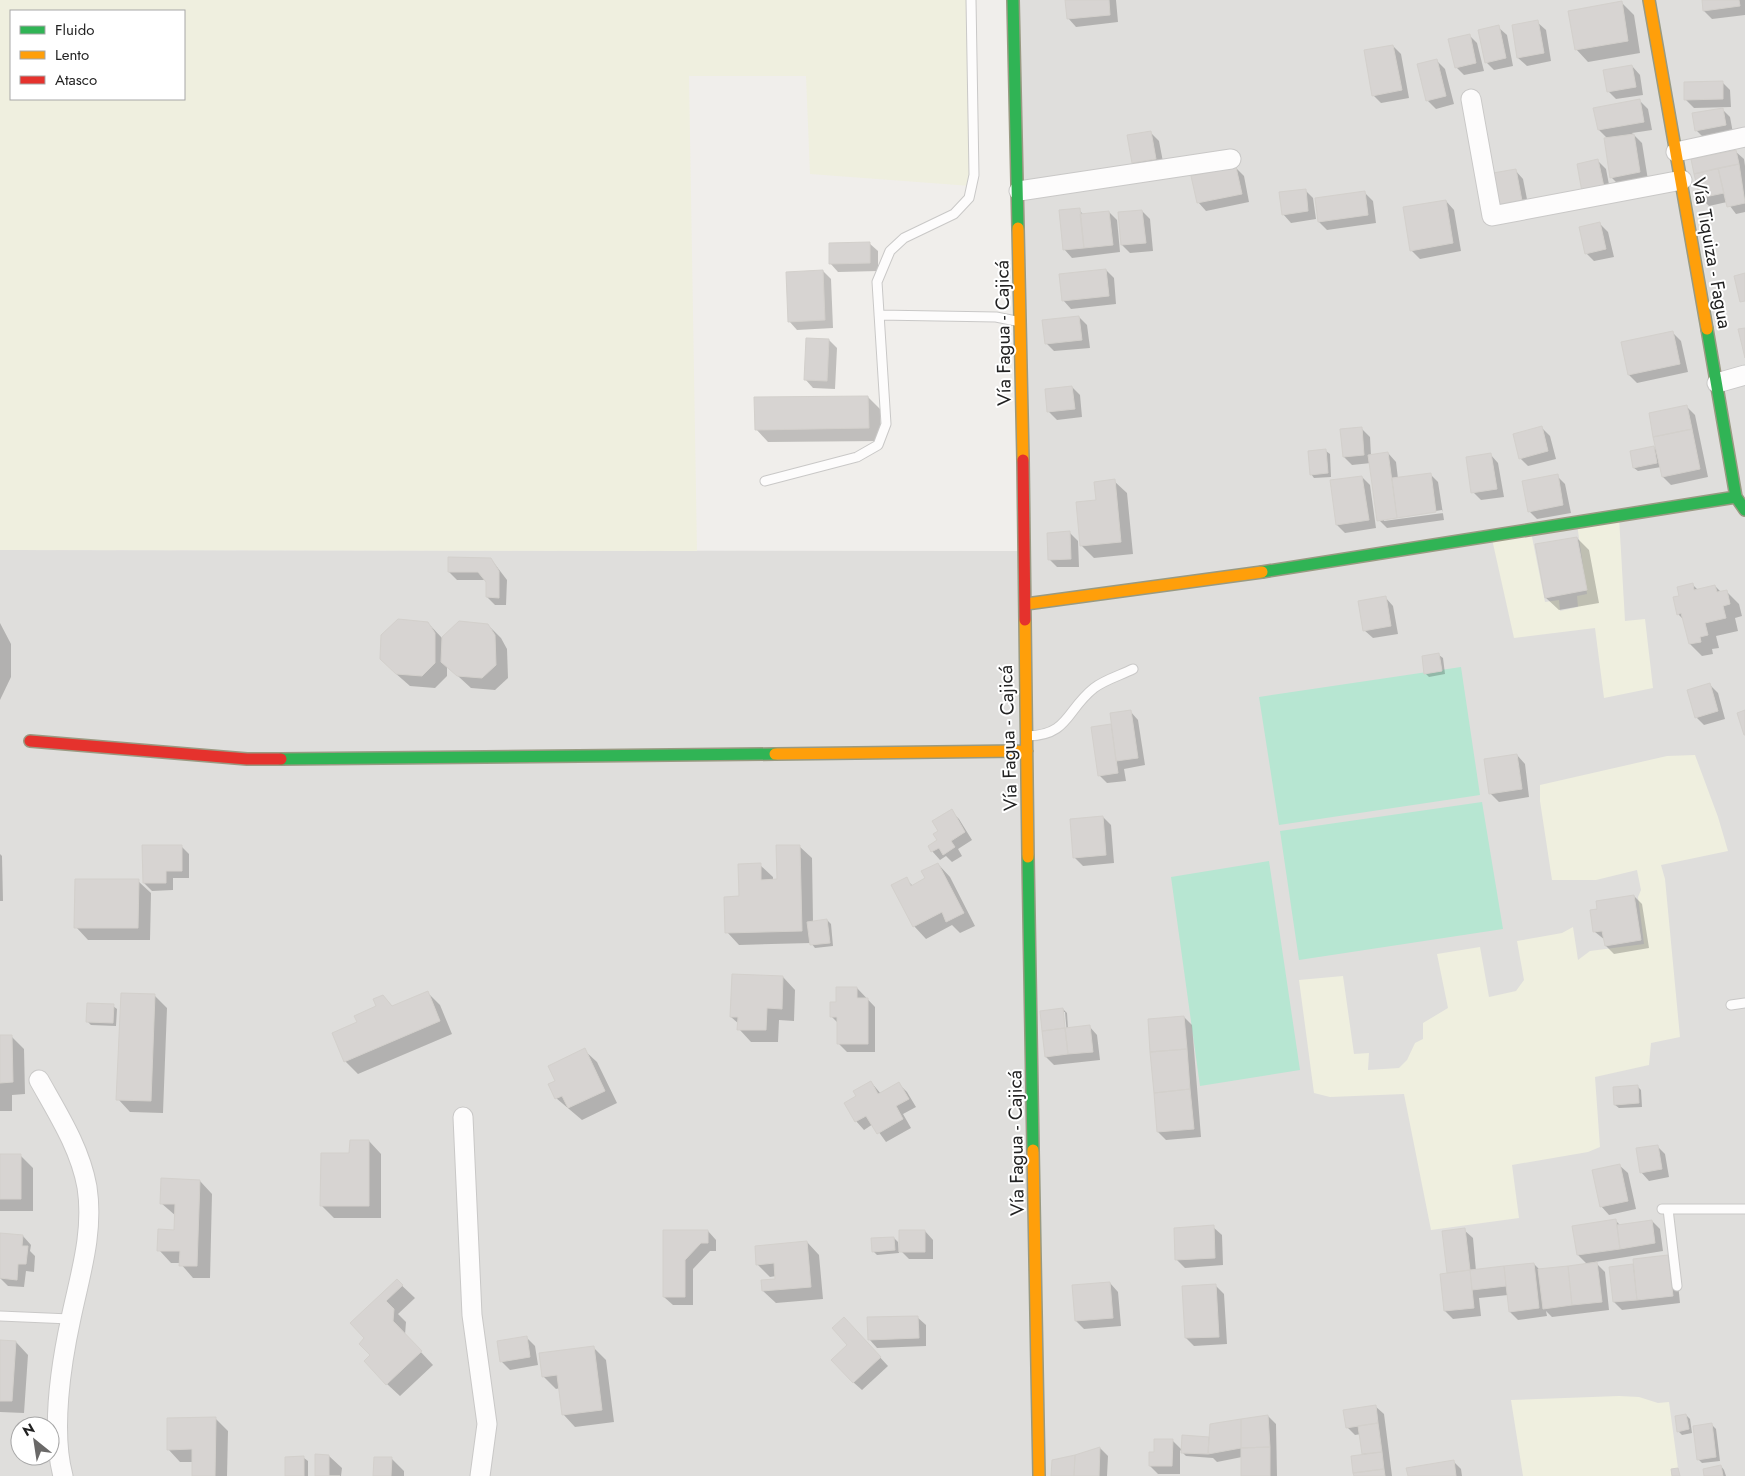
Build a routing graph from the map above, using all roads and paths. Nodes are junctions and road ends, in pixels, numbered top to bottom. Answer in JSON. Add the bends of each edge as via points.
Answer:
{"nodes":[{"id":1,"x":971,"y":0,"type":"edge"},
{"id":2,"x":1013,"y":0,"type":"edge"},
{"id":3,"x":1649,"y":0,"type":"edge"},
{"id":4,"x":1471,"y":99,"type":"dead end"},
{"id":5,"x":1745,"y":137,"type":"edge"},
{"id":6,"x":1676,"y":152,"type":"junction"},
{"id":7,"x":1231,"y":159,"type":"dead end"},
{"id":8,"x":1682,"y":180,"type":"junction"},
{"id":9,"x":1019,"y":192,"type":"junction"},
{"id":10,"x":879,"y":315,"type":"junction"},
{"id":11,"x":1019,"y":321,"type":"junction"},
{"id":12,"x":1745,"y":375,"type":"edge"},
{"id":13,"x":1717,"y":383,"type":"junction"},
{"id":14,"x":765,"y":481,"type":"dead end"},
{"id":15,"x":1736,"y":497,"type":"junction"},
{"id":16,"x":1745,"y":510,"type":"edge"},
{"id":17,"x":1026,"y":604,"type":"junction"},
{"id":18,"x":1133,"y":670,"type":"dead end"},
{"id":19,"x":1026,"y":736,"type":"junction"},
{"id":20,"x":30,"y":741,"type":"dead end"},
{"id":21,"x":1027,"y":751,"type":"junction"},
{"id":22,"x":1745,"y":1003,"type":"edge"},
{"id":23,"x":1731,"y":1005,"type":"dead end"},
{"id":24,"x":40,"y":1080,"type":"dead end"},
{"id":25,"x":463,"y":1117,"type":"dead end"},
{"id":26,"x":1745,"y":1208,"type":"edge"},
{"id":27,"x":1677,"y":1286,"type":"dead end"},
{"id":28,"x":0,"y":1316,"type":"edge"},
{"id":29,"x":70,"y":1319,"type":"junction"},
{"id":30,"x":63,"y":1476,"type":"edge"},
{"id":31,"x":480,"y":1476,"type":"edge"},
{"id":32,"x":1039,"y":1476,"type":"edge"}],
"edges":[{"from":1,"to":10,"type":"lane","via":[[974,175],[969,198],[954,214],[904,238],[890,250],[877,282]]},
{"from":2,"to":9,"type":"street","name":"Vía Fagua - Cajicá"},
{"from":3,"to":6,"type":"street","name":"Vía Tiquiza - Fagua"},
{"from":4,"to":8,"type":"street","via":[[1492,216]]},
{"from":5,"to":6,"type":"street"},
{"from":6,"to":8,"type":"street","name":"Vía Tiquiza - Fagua"},
{"from":7,"to":9,"type":"street"},
{"from":8,"to":13,"type":"street","name":"Vía Tiquiza - Fagua"},
{"from":9,"to":11,"type":"street","name":"Vía Fagua - Cajicá"},
{"from":10,"to":11,"type":"lane","via":[[996,317]]},
{"from":10,"to":14,"type":"lane","via":[[886,424],[878,445],[857,457]]},
{"from":11,"to":17,"type":"street","name":"Vía Fagua - Cajicá"},
{"from":12,"to":13,"type":"street"},
{"from":13,"to":15,"type":"street","name":"Vía Tiquiza - Fagua"},
{"from":15,"to":16,"type":"street","name":"Vía Tiquiza - Fagua"},
{"from":15,"to":17,"type":"street","via":[[1470,542]]},
{"from":17,"to":19,"type":"street","name":"Vía Fagua - Cajicá"},
{"from":18,"to":19,"type":"lane","via":[[1095,687],[1079,702],[1065,724],[1045,736]]},
{"from":19,"to":21,"type":"street","name":"Vía Fagua - Cajicá"},
{"from":20,"to":21,"type":"street","via":[[247,759]]},
{"from":21,"to":32,"type":"street","name":"Vía Fagua - Cajicá"},
{"from":22,"to":23,"type":"lane"},
{"from":24,"to":29,"type":"street","via":[[77,1150],[87,1188],[87,1248]]},
{"from":25,"to":31,"type":"street","via":[[472,1315],[487,1424]]},
{"from":26,"to":27,"type":"lane","via":[[1665,1209]]},
{"from":28,"to":29,"type":"lane"},
{"from":29,"to":30,"type":"street","via":[[57,1424]]}]}
